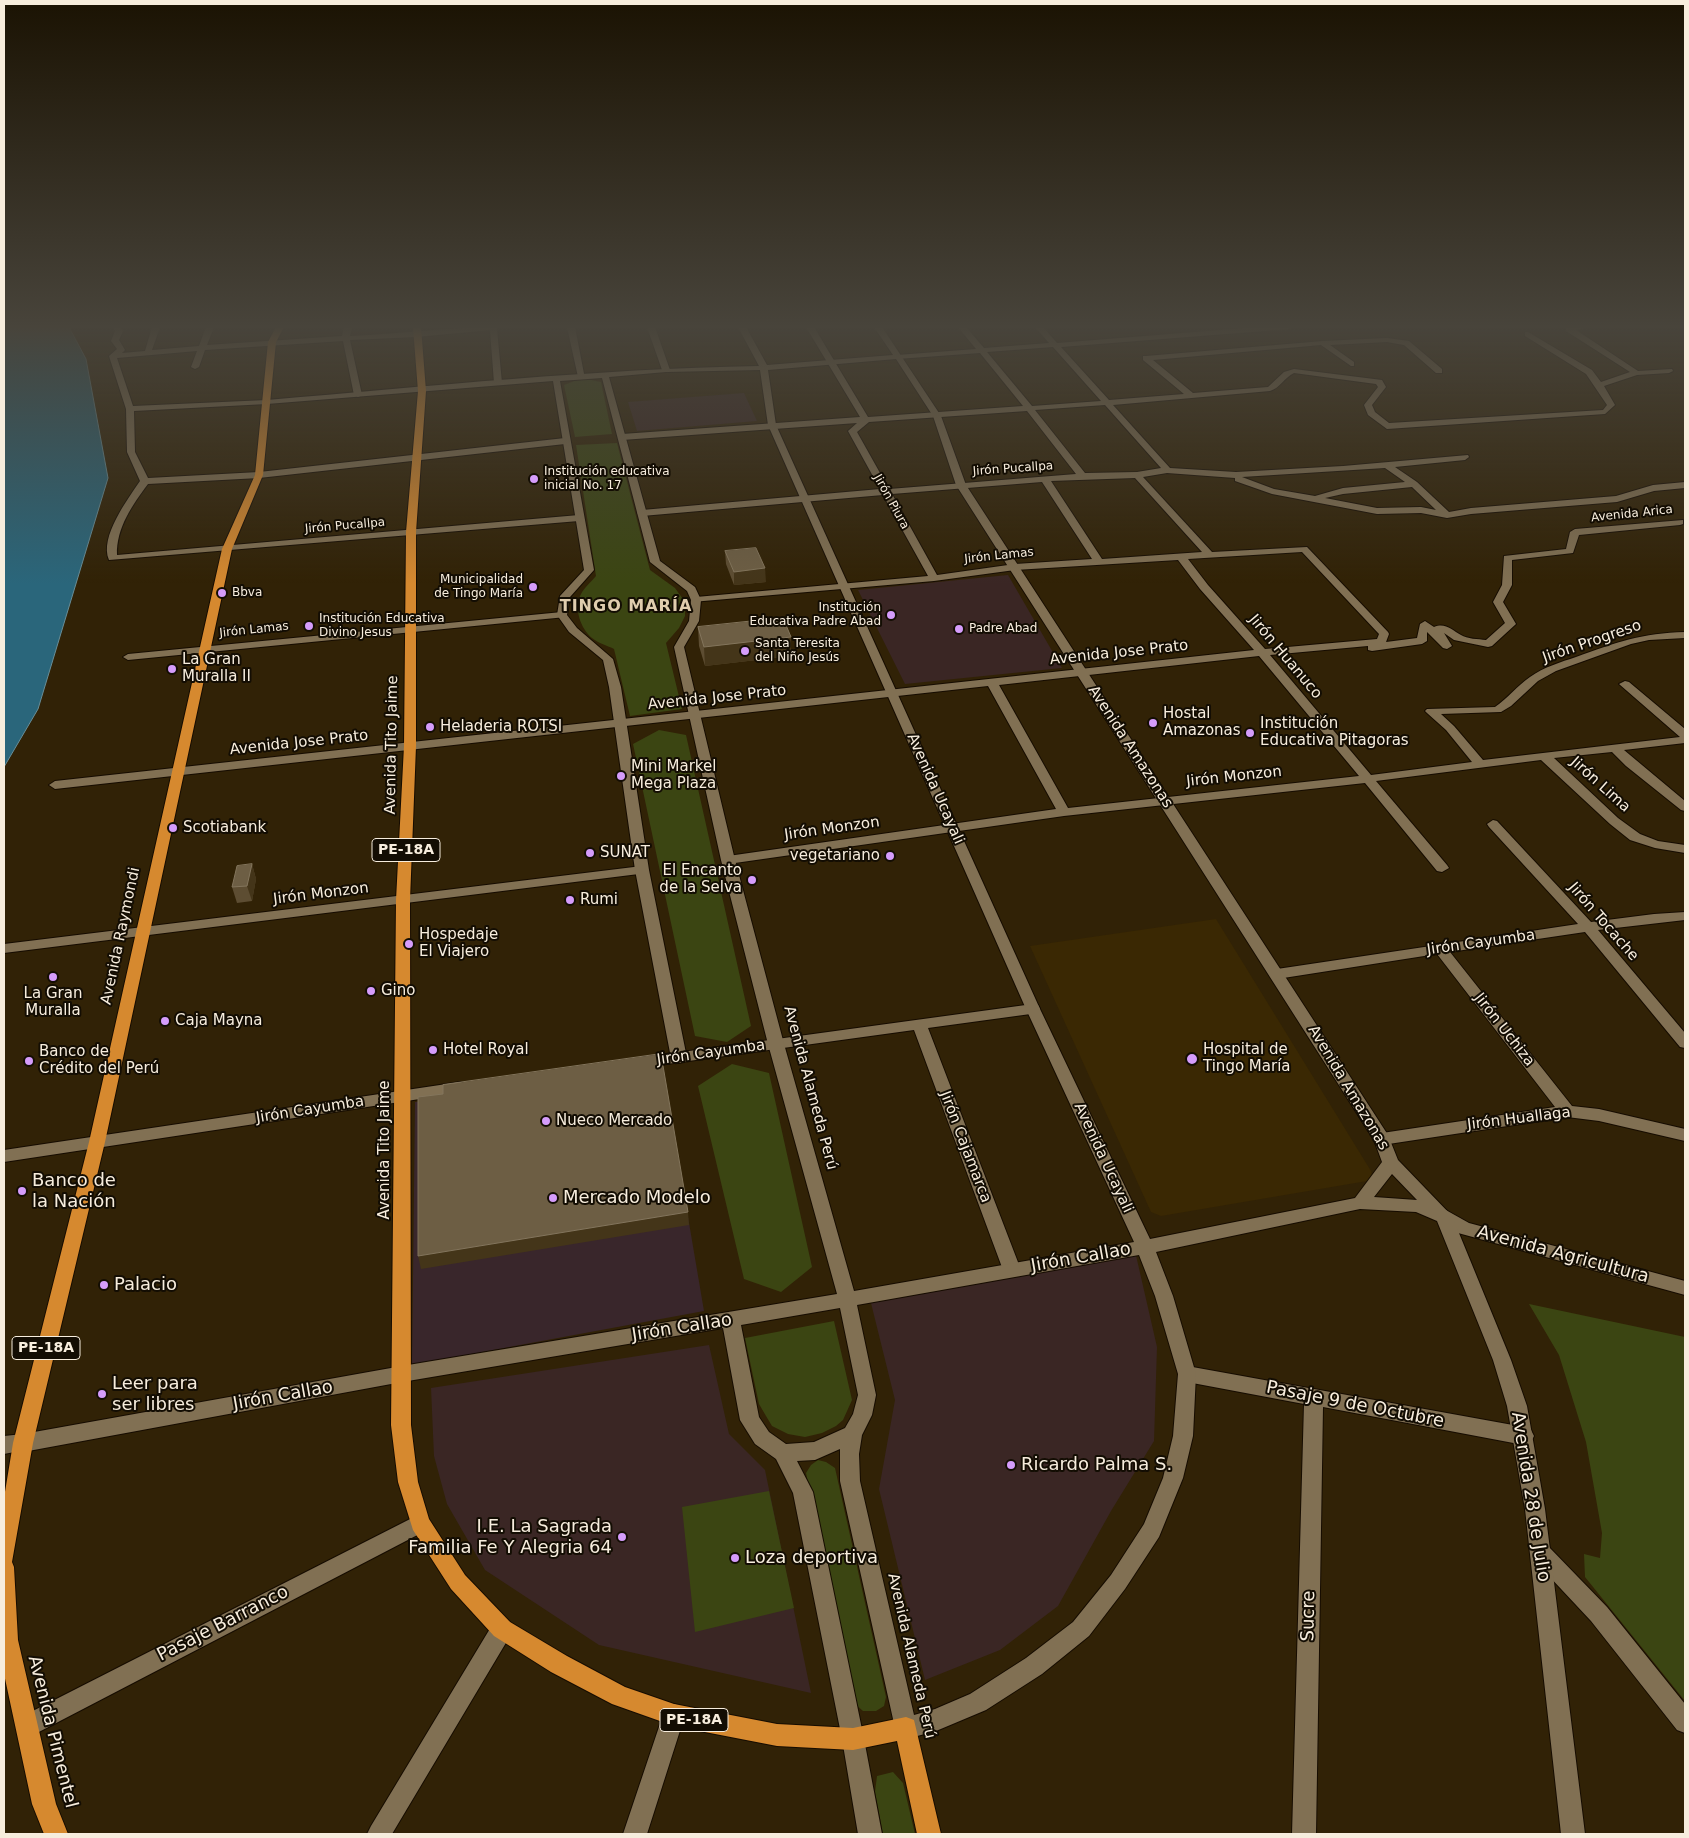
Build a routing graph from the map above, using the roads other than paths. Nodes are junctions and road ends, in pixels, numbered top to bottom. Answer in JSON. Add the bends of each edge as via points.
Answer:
{"nodes":[{"id":1,"x":130,"y":413,"type":"edge"},
{"id":2,"x":266,"y":413,"type":"edge"},
{"id":3,"x":421,"y":413,"type":"edge"},
{"id":4,"x":561,"y":413,"type":"edge"},
{"id":5,"x":615,"y":413,"type":"edge"},
{"id":6,"x":770,"y":413,"type":"edge"},
{"id":7,"x":862,"y":413,"type":"edge"},
{"id":8,"x":935,"y":413,"type":"edge"},
{"id":9,"x":980,"y":413,"type":"edge"},
{"id":10,"x":1033,"y":413,"type":"edge"},
{"id":11,"x":1116,"y":413,"type":"edge"},
{"id":12,"x":1370,"y":413,"type":"edge"},
{"id":13,"x":1593,"y":413,"type":"edge"},
{"id":14,"x":937,"y":416,"type":"junction"},
{"id":15,"x":866,"y":420,"type":"junction"},
{"id":16,"x":772,"y":425,"type":"junction"},
{"id":17,"x":622,"y":437,"type":"junction"},
{"id":18,"x":565,"y":441,"type":"junction"},
{"id":19,"x":418,"y":457,"type":"junction"},
{"id":20,"x":1465,"y":457,"type":"dead end"},
{"id":21,"x":1387,"y":465,"type":"junction"},
{"id":22,"x":1167,"y":470,"type":"junction"},
{"id":23,"x":1221,"y":474,"type":"junction"},
{"id":24,"x":259,"y":475,"type":"junction"},
{"id":25,"x":1136,"y":475,"type":"junction"},
{"id":26,"x":1082,"y":476,"type":"junction"},
{"id":27,"x":1045,"y":479,"type":"junction"},
{"id":28,"x":145,"y":481,"type":"junction"},
{"id":29,"x":1414,"y":484,"type":"junction"},
{"id":30,"x":961,"y":485,"type":"junction"},
{"id":31,"x":1685,"y":485,"type":"edge"},
{"id":32,"x":885,"y":492,"type":"junction"},
{"id":33,"x":805,"y":499,"type":"junction"},
{"id":34,"x":1313,"y":499,"type":"junction"},
{"id":35,"x":642,"y":513,"type":"junction"},
{"id":36,"x":1447,"y":515,"type":"junction"},
{"id":37,"x":579,"y":518,"type":"junction"},
{"id":38,"x":1680,"y":522,"type":"dead end"},
{"id":39,"x":411,"y":532,"type":"junction"},
{"id":40,"x":227,"y":549,"type":"junction"},
{"id":41,"x":1209,"y":554,"type":"junction"},
{"id":42,"x":1181,"y":557,"type":"junction"},
{"id":43,"x":1099,"y":562,"type":"junction"},
{"id":44,"x":1015,"y":567,"type":"junction"},
{"id":45,"x":934,"y":578,"type":"junction"},
{"id":46,"x":844,"y":587,"type":"junction"},
{"id":47,"x":696,"y":600,"type":"junction"},
{"id":48,"x":562,"y":614,"type":"junction"},
{"id":49,"x":410,"y":628,"type":"junction"},
{"id":50,"x":1685,"y":635,"type":"edge"},
{"id":51,"x":1381,"y":642,"type":"joint"},
{"id":52,"x":1320,"y":646,"type":"junction"},
{"id":53,"x":205,"y":649,"type":"junction"},
{"id":54,"x":1262,"y":652,"type":"junction"},
{"id":55,"x":128,"y":657,"type":"dead end"},
{"id":56,"x":1083,"y":672,"type":"junction"},
{"id":57,"x":992,"y":683,"type":"junction"},
{"id":58,"x":1625,"y":684,"type":"dead end"},
{"id":59,"x":893,"y":694,"type":"junction"},
{"id":60,"x":694,"y":716,"type":"junction"},
{"id":61,"x":620,"y":724,"type":"junction"},
{"id":62,"x":1685,"y":736,"type":"edge"},
{"id":63,"x":1685,"y":740,"type":"edge"},
{"id":64,"x":410,"y":746,"type":"junction"},
{"id":65,"x":1615,"y":748,"type":"junction"},
{"id":66,"x":1544,"y":756,"type":"junction"},
{"id":67,"x":1480,"y":764,"type":"junction"},
{"id":68,"x":178,"y":772,"type":"junction"},
{"id":69,"x":1367,"y":779,"type":"junction"},
{"id":70,"x":55,"y":785,"type":"dead end"},
{"id":71,"x":1165,"y":800,"type":"junction"},
{"id":72,"x":1685,"y":807,"type":"edge"},
{"id":73,"x":1064,"y":812,"type":"junction"},
{"id":74,"x":1493,"y":824,"type":"dead end"},
{"id":75,"x":952,"y":828,"type":"junction"},
{"id":76,"x":1685,"y":849,"type":"edge"},
{"id":77,"x":728,"y":860,"type":"junction"},
{"id":78,"x":1442,"y":868,"type":"dead end"},
{"id":79,"x":642,"y":870,"type":"junction"},
{"id":80,"x":403,"y":900,"type":"junction"},
{"id":81,"x":1685,"y":916,"type":"edge"},
{"id":82,"x":1588,"y":927,"type":"junction"},
{"id":83,"x":143,"y":932,"type":"junction"},
{"id":84,"x":4,"y":949,"type":"edge"},
{"id":85,"x":1440,"y":949,"type":"junction"},
{"id":86,"x":1277,"y":974,"type":"junction"},
{"id":87,"x":1033,"y":1009,"type":"junction"},
{"id":88,"x":919,"y":1024,"type":"junction"},
{"id":89,"x":1685,"y":1043,"type":"edge"},
{"id":90,"x":776,"y":1044,"type":"junction"},
{"id":91,"x":679,"y":1058,"type":"junction"},
{"id":92,"x":631,"y":1064,"type":"edge"},
{"id":93,"x":477,"y":1085,"type":"edge"},
{"id":94,"x":401,"y":1096,"type":"junction"},
{"id":95,"x":1568,"y":1111,"type":"junction"},
{"id":96,"x":1685,"y":1135,"type":"edge"},
{"id":97,"x":1382,"y":1139,"type":"junction"},
{"id":98,"x":97,"y":1142,"type":"junction"},
{"id":99,"x":4,"y":1156,"type":"edge"},
{"id":100,"x":1391,"y":1163,"type":"junction"},
{"id":101,"x":1360,"y":1203,"type":"junction"},
{"id":102,"x":1444,"y":1216,"type":"junction"},
{"id":103,"x":1145,"y":1247,"type":"junction"},
{"id":104,"x":1012,"y":1270,"type":"junction"},
{"id":105,"x":1685,"y":1288,"type":"edge"},
{"id":106,"x":847,"y":1299,"type":"junction"},
{"id":107,"x":731,"y":1320,"type":"junction"},
{"id":108,"x":402,"y":1374,"type":"junction"},
{"id":109,"x":1187,"y":1374,"type":"junction"},
{"id":110,"x":1314,"y":1398,"type":"junction"},
{"id":111,"x":852,"y":1434,"type":"junction"},
{"id":112,"x":1524,"y":1436,"type":"junction"},
{"id":113,"x":13,"y":1444,"type":"edge"},
{"id":114,"x":783,"y":1453,"type":"junction"},
{"id":115,"x":420,"y":1523,"type":"junction"},
{"id":116,"x":1540,"y":1552,"type":"junction"},
{"id":117,"x":4,"y":1557,"type":"edge"},
{"id":118,"x":4,"y":1567,"type":"edge"},
{"id":119,"x":502,"y":1629,"type":"junction"},
{"id":120,"x":674,"y":1715,"type":"junction"},
{"id":121,"x":1685,"y":1722,"type":"edge"},
{"id":122,"x":27,"y":1726,"type":"junction"},
{"id":123,"x":906,"y":1728,"type":"junction"},
{"id":124,"x":853,"y":1739,"type":"junction"},
{"id":125,"x":56,"y":1834,"type":"edge"},
{"id":126,"x":380,"y":1834,"type":"edge"},
{"id":127,"x":635,"y":1834,"type":"edge"},
{"id":128,"x":870,"y":1834,"type":"edge"},
{"id":129,"x":929,"y":1834,"type":"edge"},
{"id":130,"x":1304,"y":1834,"type":"edge"},
{"id":131,"x":1574,"y":1834,"type":"edge"}],
"edges":[{"from":1,"to":28,"type":"street","via":[[131,452]]},
{"from":2,"to":24,"type":"highway","name":"Avenida Raymondi","number":"PE-18A"},
{"from":3,"to":19,"type":"highway","name":"Avenida Tito Jaime","number":"PE-18A"},
{"from":4,"to":18,"type":"street"},
{"from":5,"to":17,"type":"street"},
{"from":6,"to":16,"type":"street","name":"Avenida Ucayali"},
{"from":7,"to":15,"type":"street"},
{"from":8,"to":14,"type":"street","name":"Avenida Amazonas"},
{"from":9,"to":14,"type":"street"},
{"from":10,"to":26,"type":"street"},
{"from":11,"to":22,"type":"street"},
{"from":12,"to":13,"type":"street","via":[[1387,426]]},
{"from":14,"to":15,"type":"street"},
{"from":14,"to":30,"type":"street","name":"Avenida Amazonas"},
{"from":15,"to":16,"type":"street"},
{"from":15,"to":32,"type":"street","name":"Jirón Piura","via":[[852,432]]},
{"from":16,"to":17,"type":"street"},
{"from":16,"to":33,"type":"street","name":"Avenida Ucayali"},
{"from":17,"to":35,"type":"street"},
{"from":18,"to":19,"type":"street"},
{"from":18,"to":37,"type":"street"},
{"from":19,"to":24,"type":"street"},
{"from":19,"to":39,"type":"highway","name":"Avenida Tito Jaime","number":"PE-18A"},
{"from":20,"to":21,"type":"street","name":"Jirón Pucallpa"},
{"from":21,"to":23,"type":"street","name":"Jirón Pucallpa"},
{"from":21,"to":29,"type":"street"},
{"from":22,"to":23,"type":"street","name":"Jirón Pucallpa"},
{"from":22,"to":25,"type":"street","name":"Jirón Pucallpa"},
{"from":23,"to":34,"type":"street","via":[[1272,491]]},
{"from":24,"to":28,"type":"street"},
{"from":24,"to":40,"type":"highway","name":"Avenida Raymondi","number":"PE-18A"},
{"from":25,"to":26,"type":"street","name":"Jirón Pucallpa"},
{"from":25,"to":41,"type":"street"},
{"from":26,"to":27,"type":"street","name":"Jirón Pucallpa"},
{"from":27,"to":30,"type":"street","name":"Jirón Pucallpa"},
{"from":27,"to":43,"type":"street"},
{"from":28,"to":40,"type":"street","name":"Jirón Pucallpa","via":[[123,513],[113,541],[112,558]]},
{"from":29,"to":34,"type":"street","via":[[1343,491]]},
{"from":29,"to":36,"type":"street"},
{"from":30,"to":32,"type":"street","name":"Jirón Pucallpa"},
{"from":30,"to":44,"type":"street","name":"Avenida Amazonas"},
{"from":31,"to":36,"type":"street","via":[[1653,488],[1617,499]]},
{"from":32,"to":33,"type":"street","name":"Jirón Pucallpa"},
{"from":32,"to":45,"type":"street","name":"Jirón Piura"},
{"from":33,"to":35,"type":"street","name":"Jirón Pucallpa"},
{"from":33,"to":46,"type":"street","name":"Avenida Ucayali"},
{"from":34,"to":36,"type":"street","via":[[1377,511],[1422,510]]},
{"from":35,"to":47,"type":"street","via":[[656,562],[692,589]]},
{"from":37,"to":39,"type":"street","name":"Jirón Pucallpa"},
{"from":37,"to":48,"type":"street","via":[[589,570],[565,596]]},
{"from":38,"to":52,"type":"street","name":"Avenida Arica","via":[[1575,532],[1570,552],[1507,558],[1506,585],[1498,602],[1511,624],[1488,644],[1458,638],[1440,628],[1437,630],[1447,646],[1425,624],[1422,642],[1355,651]]},
{"from":39,"to":40,"type":"street","name":"Jirón Pucallpa"},
{"from":39,"to":49,"type":"highway","name":"Avenida Tito Jaime","number":"PE-18A"},
{"from":40,"to":53,"type":"highway","name":"Avenida Raymondi","number":"PE-18A"},
{"from":41,"to":42,"type":"street","name":"Jirón Lamas"},
{"from":41,"to":51,"type":"street","name":"Jirón Lamas","via":[[1304,549],[1384,634]]},
{"from":42,"to":43,"type":"street","name":"Jirón Lamas"},
{"from":42,"to":54,"type":"street","name":"Jirón Huanuco"},
{"from":43,"to":44,"type":"street","name":"Jirón Lamas"},
{"from":44,"to":45,"type":"street","name":"Jirón Lamas"},
{"from":44,"to":56,"type":"street","name":"Avenida Amazonas"},
{"from":45,"to":46,"type":"street","name":"Jirón Lamas"},
{"from":46,"to":47,"type":"street","name":"Jirón Lamas"},
{"from":46,"to":59,"type":"street","name":"Avenida Ucayali"},
{"from":47,"to":60,"type":"street","name":"Avenida Alameda Perú","via":[[694,621],[679,647]]},
{"from":48,"to":49,"type":"street","name":"Jirón Lamas"},
{"from":48,"to":61,"type":"street","via":[[572,630],[608,659]]},
{"from":49,"to":53,"type":"street","name":"Jirón Lamas"},
{"from":49,"to":64,"type":"highway","name":"Avenida Tito Jaime","number":"PE-18A"},
{"from":50,"to":67,"type":"street","name":"Jirón Progreso","via":[[1628,642],[1552,669],[1534,679],[1497,710],[1431,711]]},
{"from":51,"to":52,"type":"street","name":"Avenida Jose Prato"},
{"from":52,"to":54,"type":"street","name":"Avenida Jose Prato"},
{"from":53,"to":55,"type":"street","name":"Jirón Lamas"},
{"from":53,"to":68,"type":"highway","name":"Avenida Raymondi","number":"PE-18A"},
{"from":54,"to":56,"type":"street","name":"Avenida Jose Prato"},
{"from":54,"to":69,"type":"street","name":"Jirón Huanuco"},
{"from":56,"to":57,"type":"street","name":"Avenida Jose Prato"},
{"from":56,"to":71,"type":"street","name":"Avenida Amazonas"},
{"from":57,"to":59,"type":"street","name":"Avenida Jose Prato"},
{"from":57,"to":73,"type":"street"},
{"from":58,"to":62,"type":"street"},
{"from":59,"to":60,"type":"street","name":"Avenida Jose Prato"},
{"from":59,"to":75,"type":"street","name":"Avenida Ucayali"},
{"from":60,"to":61,"type":"street","name":"Avenida Jose Prato"},
{"from":60,"to":77,"type":"street","name":"Avenida Alameda Perú"},
{"from":61,"to":64,"type":"street","name":"Avenida Jose Prato"},
{"from":61,"to":79,"type":"street"},
{"from":63,"to":65,"type":"street","name":"Jirón Monzon"},
{"from":64,"to":68,"type":"street","name":"Avenida Jose Prato"},
{"from":64,"to":80,"type":"highway","name":"Avenida Tito Jaime","number":"PE-18A"},
{"from":65,"to":66,"type":"street","name":"Jirón Monzon"},
{"from":65,"to":72,"type":"street","via":[[1630,764]]},
{"from":66,"to":67,"type":"street","name":"Jirón Monzon"},
{"from":66,"to":76,"type":"street","name":"Jirón Lima","via":[[1635,837]]},
{"from":67,"to":69,"type":"street","name":"Jirón Monzon"},
{"from":68,"to":70,"type":"street","name":"Avenida Jose Prato"},
{"from":68,"to":83,"type":"highway","name":"Avenida Raymondi","number":"PE-18A"},
{"from":69,"to":71,"type":"street","name":"Jirón Monzon"},
{"from":69,"to":78,"type":"street","name":"Jirón Huanuco"},
{"from":71,"to":73,"type":"street","name":"Jirón Monzon"},
{"from":71,"to":86,"type":"street","name":"Avenida Amazonas"},
{"from":73,"to":75,"type":"street","name":"Jirón Monzon"},
{"from":74,"to":82,"type":"street","name":"Jirón Tocache"},
{"from":75,"to":77,"type":"street","name":"Jirón Monzon"},
{"from":75,"to":87,"type":"street","name":"Avenida Ucayali"},
{"from":77,"to":90,"type":"street","name":"Avenida Alameda Perú"},
{"from":79,"to":80,"type":"street","name":"Jirón Monzon"},
{"from":79,"to":91,"type":"street"},
{"from":80,"to":83,"type":"street","name":"Jirón Monzon"},
{"from":80,"to":94,"type":"highway","name":"Avenida Tito Jaime","number":"PE-18A"},
{"from":81,"to":82,"type":"street","name":"Jirón Cayumba"},
{"from":82,"to":85,"type":"street","name":"Jirón Cayumba"},
{"from":82,"to":89,"type":"street","name":"Jirón Tocache"},
{"from":83,"to":84,"type":"street","name":"Jirón Monzon"},
{"from":83,"to":98,"type":"highway","name":"Avenida Raymondi","number":"PE-18A"},
{"from":85,"to":86,"type":"street","name":"Jirón Cayumba"},
{"from":85,"to":95,"type":"street","name":"Jirón Uchiza"},
{"from":86,"to":97,"type":"street","name":"Avenida Amazonas"},
{"from":87,"to":88,"type":"street","name":"Jirón Cayumba"},
{"from":87,"to":103,"type":"street","name":"Avenida Ucayali"},
{"from":88,"to":90,"type":"street","name":"Jirón Cayumba"},
{"from":88,"to":104,"type":"street","name":"Jirón Cajamarca"},
{"from":90,"to":91,"type":"street","name":"Jirón Cayumba"},
{"from":90,"to":106,"type":"street","name":"Avenida Alameda Perú"},
{"from":91,"to":92,"type":"street","name":"Jirón Cayumba"},
{"from":93,"to":94,"type":"street","name":"Jirón Cayumba"},
{"from":94,"to":98,"type":"street","name":"Jirón Cayumba"},
{"from":94,"to":108,"type":"highway","name":"Avenida Tito Jaime","number":"PE-18A"},
{"from":95,"to":96,"type":"street","name":"Jirón Huallaga"},
{"from":95,"to":97,"type":"street","name":"Jirón Huallaga"},
{"from":97,"to":100,"type":"street","name":"Avenida Amazonas"},
{"from":98,"to":99,"type":"street","name":"Jirón Cayumba"},
{"from":98,"to":113,"type":"highway","name":"Avenida Raymondi","number":"PE-18A"},
{"from":100,"to":101,"type":"street"},
{"from":100,"to":102,"type":"street","name":"Avenida 28 de Julio"},
{"from":101,"to":102,"type":"street","name":"Jirón Callao","via":[[1417,1206]]},
{"from":101,"to":103,"type":"street","name":"Jirón Callao"},
{"from":102,"to":105,"type":"street","name":"Avenida Agricultura","via":[[1464,1228]]},
{"from":102,"to":112,"type":"street","name":"Avenida 28 de Julio","via":[[1502,1360]]},
{"from":103,"to":104,"type":"street","name":"Jirón Callao"},
{"from":103,"to":109,"type":"street","name":"Avenida Ucayali","via":[[1164,1296]]},
{"from":104,"to":106,"type":"street","name":"Jirón Callao"},
{"from":106,"to":107,"type":"street","name":"Jirón Callao"},
{"from":106,"to":111,"type":"street","name":"Avenida Alameda Perú","via":[[867,1395],[862,1415]]},
{"from":107,"to":108,"type":"street","name":"Jirón Callao"},
{"from":107,"to":114,"type":"street","via":[[750,1420],[762,1438]]},
{"from":108,"to":113,"type":"street","name":"Jirón Callao"},
{"from":108,"to":115,"type":"highway","number":"PE-18A","via":[[401,1425],[408,1482]]},
{"from":109,"to":110,"type":"street","name":"Pasaje 9 de Octubre"},
{"from":109,"to":123,"type":"street","via":[[1183,1436],[1173,1478],[1152,1530],[1081,1630],[1034,1666],[978,1702],[936,1720]]},
{"from":110,"to":112,"type":"street","name":"Pasaje 9 de Octubre"},
{"from":110,"to":130,"type":"street","name":"Sucre"},
{"from":111,"to":114,"type":"street","via":[[815,1451]]},
{"from":111,"to":123,"type":"street","name":"Avenida Alameda Perú","via":[[850,1481]]},
{"from":112,"to":116,"type":"street","name":"Avenida 28 de Julio"},
{"from":113,"to":117,"type":"highway","name":"Avenida Raymondi","number":"PE-18A"},
{"from":114,"to":124,"type":"street","via":[[803,1492]]},
{"from":115,"to":119,"type":"highway","number":"PE-18A","via":[[458,1582]]},
{"from":115,"to":122,"type":"street","name":"Pasaje Barranco"},
{"from":116,"to":121,"type":"street","via":[[1599,1614]]},
{"from":116,"to":131,"type":"street","name":"Avenida 28 de Julio"},
{"from":118,"to":122,"type":"highway","name":"Avenida Pimentel","via":[[7,1640]]},
{"from":119,"to":120,"type":"highway","number":"PE-18A","via":[[620,1696]]},
{"from":119,"to":126,"type":"street"},
{"from":120,"to":124,"type":"highway","number":"PE-18A","via":[[777,1735]]},
{"from":120,"to":127,"type":"street"},
{"from":122,"to":125,"type":"highway","name":"Avenida Pimentel","via":[[44,1804]]},
{"from":123,"to":124,"type":"highway","number":"PE-18A"},
{"from":123,"to":129,"type":"highway","name":"Avenida Alameda Perú"},
{"from":124,"to":128,"type":"street"}]}
